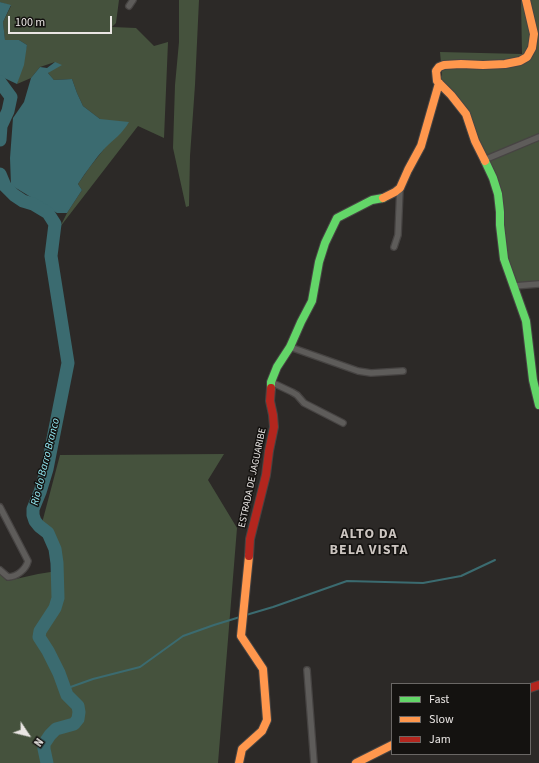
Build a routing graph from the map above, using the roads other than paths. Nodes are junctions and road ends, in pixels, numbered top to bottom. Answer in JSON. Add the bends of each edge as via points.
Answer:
{"nodes":[{"id":1,"x":133,"y":0,"type":"edge"},
{"id":2,"x":526,"y":0,"type":"edge"},
{"id":3,"x":129,"y":6,"type":"dead end"},
{"id":4,"x":439,"y":83,"type":"junction"},
{"id":5,"x":539,"y":137,"type":"edge"},
{"id":6,"x":484,"y":160,"type":"junction"},
{"id":7,"x":400,"y":188,"type":"junction"},
{"id":8,"x":394,"y":247,"type":"dead end"},
{"id":9,"x":539,"y":284,"type":"edge"},
{"id":10,"x":514,"y":286,"type":"junction"},
{"id":11,"x":290,"y":346,"type":"junction"},
{"id":12,"x":403,"y":372,"type":"dead end"},
{"id":13,"x":271,"y":382,"type":"junction"},
{"id":14,"x":537,"y":390,"type":"edge"},
{"id":15,"x":539,"y":405,"type":"edge"},
{"id":16,"x":343,"y":423,"type":"dead end"},
{"id":17,"x":0,"y":507,"type":"edge"},
{"id":18,"x":0,"y":570,"type":"edge"},
{"id":19,"x":307,"y":670,"type":"dead end"},
{"id":20,"x":391,"y":746,"type":"edge"},
{"id":21,"x":239,"y":763,"type":"edge"},
{"id":22,"x":314,"y":763,"type":"edge"},
{"id":23,"x":356,"y":763,"type":"edge"}],
"edges":[{"from":1,"to":3,"type":"street"},
{"from":2,"to":4,"type":"street","via":[[534,34],[532,48],[527,57],[506,64],[444,65],[436,71]]},
{"from":4,"to":6,"type":"street","via":[[466,114]]},
{"from":4,"to":7,"type":"street","via":[[421,146]]},
{"from":5,"to":6,"type":"street"},
{"from":6,"to":10,"type":"street","via":[[494,178],[498,194],[504,259]]},
{"from":7,"to":8,"type":"street","via":[[398,236]]},
{"from":7,"to":11,"type":"street","name":"ESTRADA DE JAGUARIBE","via":[[384,198],[353,208],[337,218],[325,242],[312,301]]},
{"from":9,"to":10,"type":"street"},
{"from":10,"to":14,"type":"street","via":[[526,321]]},
{"from":11,"to":12,"type":"street","via":[[358,371]]},
{"from":11,"to":13,"type":"street","name":"ESTRADA DE JAGUARIBE"},
{"from":13,"to":16,"type":"street"},
{"from":13,"to":21,"type":"street","name":"ESTRADA DE JAGUARIBE","via":[[270,401],[274,427],[266,475],[250,539],[241,636],[263,669],[267,720],[262,732],[242,748]]},
{"from":14,"to":15,"type":"street"},
{"from":17,"to":18,"type":"street","via":[[28,560],[27,566],[12,577],[8,577]]},
{"from":19,"to":22,"type":"street"},
{"from":20,"to":23,"type":"street"}]}
